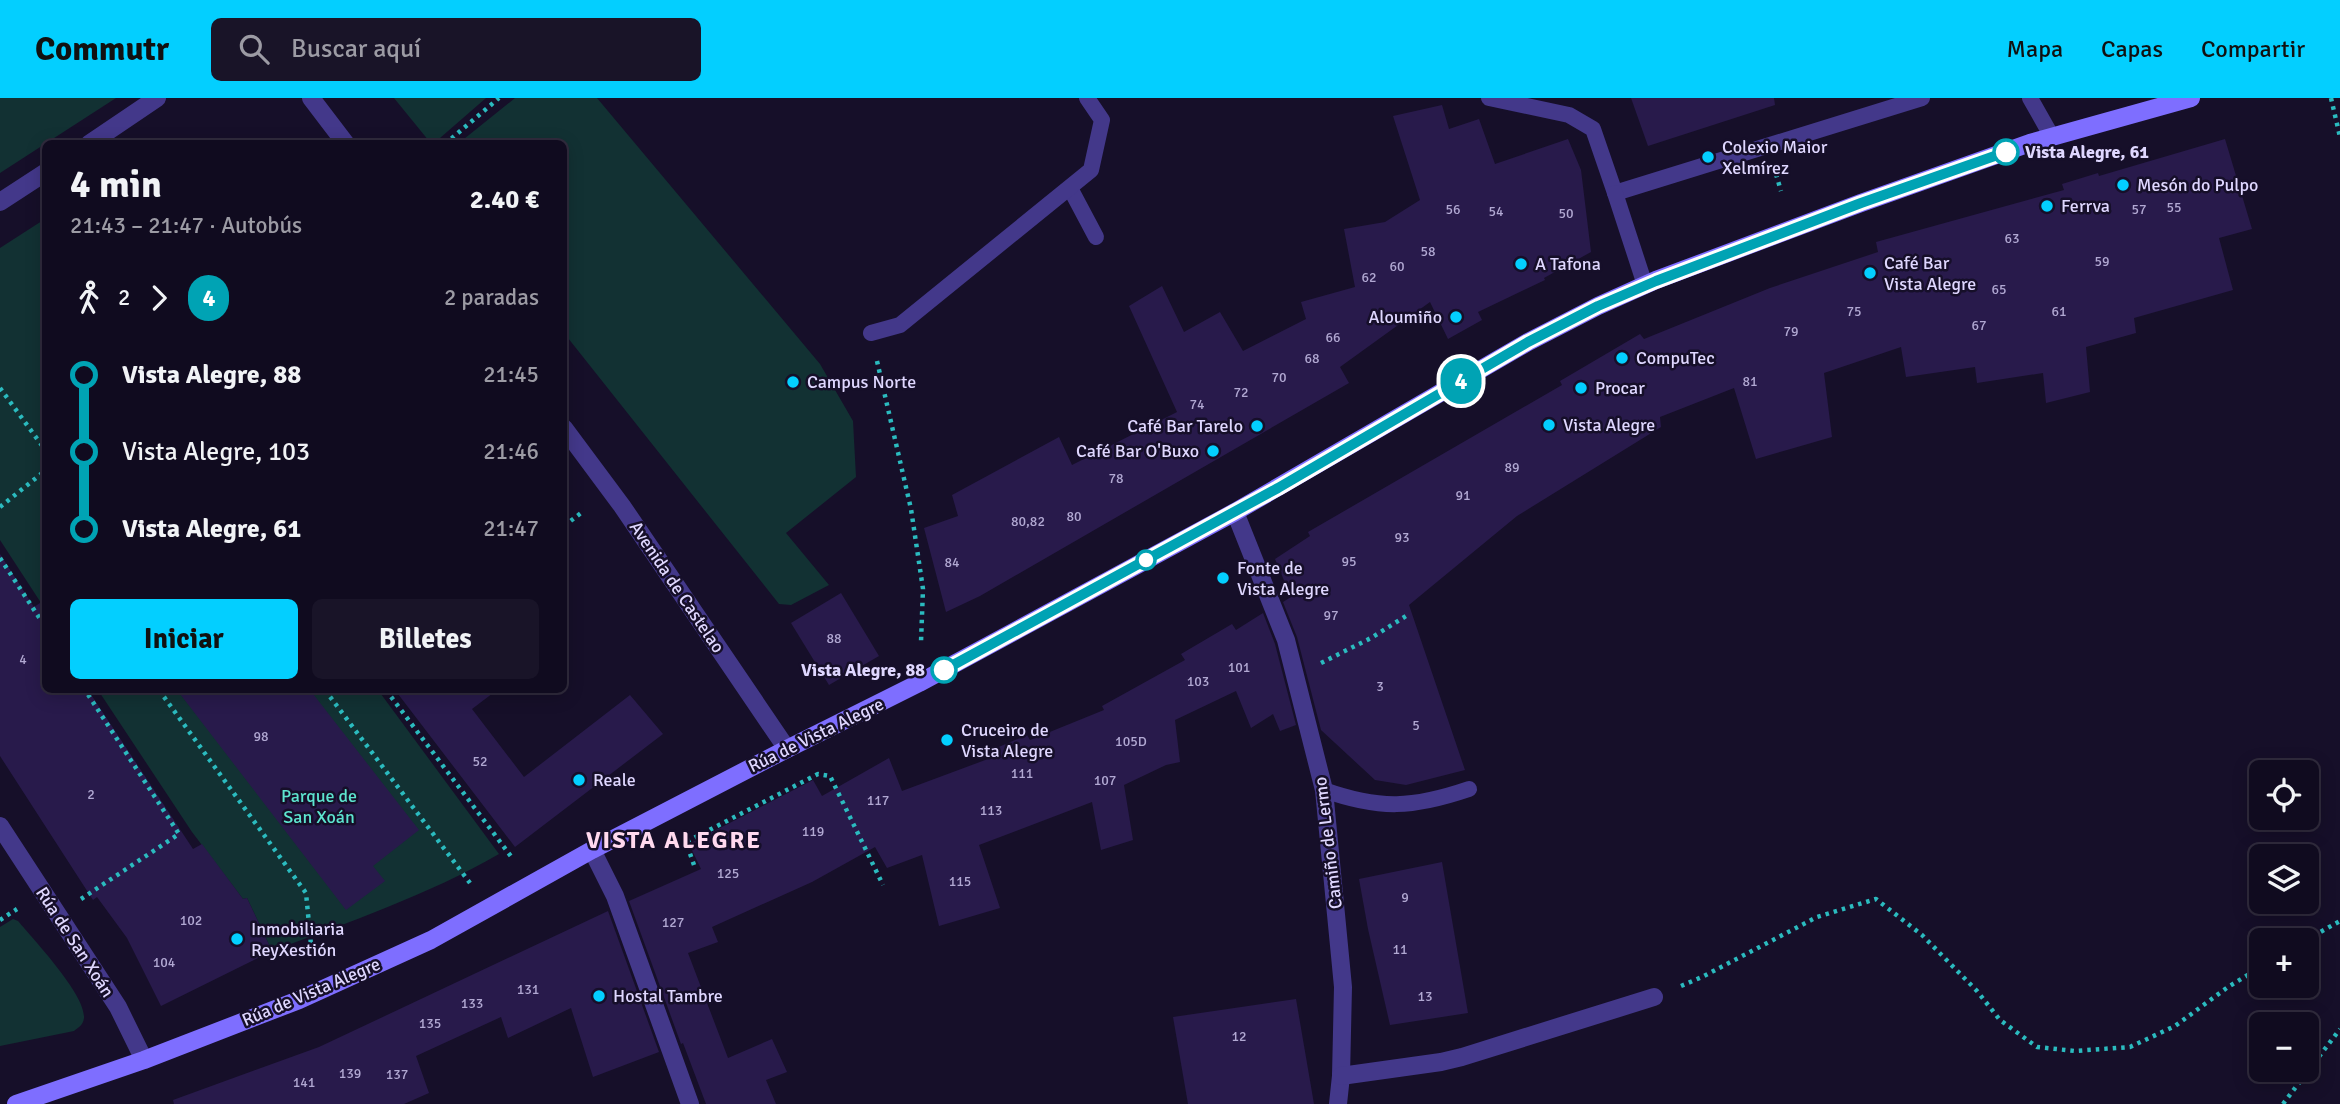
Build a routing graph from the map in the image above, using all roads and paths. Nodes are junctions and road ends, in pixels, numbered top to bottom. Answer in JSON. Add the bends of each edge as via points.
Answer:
{"nodes":[{"id":1,"x":157,"y":98,"type":"edge"},
{"id":2,"x":311,"y":98,"type":"edge"},
{"id":3,"x":499,"y":98,"type":"edge"},
{"id":4,"x":1087,"y":98,"type":"edge"},
{"id":5,"x":1489,"y":98,"type":"edge"},
{"id":6,"x":1922,"y":98,"type":"edge"},
{"id":7,"x":2030,"y":98,"type":"edge"},
{"id":8,"x":2191,"y":98,"type":"edge"},
{"id":9,"x":2331,"y":98,"type":"edge"},
{"id":10,"x":2147,"y":104,"type":"edge"},
{"id":11,"x":2052,"y":136,"type":"junction"},
{"id":12,"x":2340,"y":137,"type":"edge"},
{"id":13,"x":95,"y":140,"type":"edge"},
{"id":14,"x":343,"y":140,"type":"edge"},
{"id":15,"x":450,"y":140,"type":"edge"},
{"id":16,"x":42,"y":175,"type":"edge"},
{"id":17,"x":1778,"y":180,"type":"dead end"},
{"id":18,"x":1070,"y":188,"type":"junction"},
{"id":19,"x":1781,"y":191,"type":"dead end"},
{"id":20,"x":1615,"y":193,"type":"junction"},
{"id":21,"x":0,"y":202,"type":"edge"},
{"id":22,"x":1096,"y":237,"type":"dead end"},
{"id":23,"x":1645,"y":285,"type":"junction"},
{"id":24,"x":871,"y":333,"type":"joint"},
{"id":25,"x":0,"y":388,"type":"edge"},
{"id":26,"x":567,"y":432,"type":"edge"},
{"id":27,"x":42,"y":446,"type":"edge"},
{"id":28,"x":42,"y":473,"type":"edge"},
{"id":29,"x":0,"y":507,"type":"edge"},
{"id":30,"x":1235,"y":512,"type":"junction"},
{"id":31,"x":581,"y":513,"type":"dead end"},
{"id":32,"x":567,"y":524,"type":"edge"},
{"id":33,"x":0,"y":558,"type":"edge"},
{"id":34,"x":1406,"y":616,"type":"dead end"},
{"id":35,"x":42,"y":622,"type":"edge"},
{"id":36,"x":921,"y":642,"type":"dead end"},
{"id":37,"x":1296,"y":676,"type":"junction"},
{"id":38,"x":87,"y":693,"type":"edge"},
{"id":39,"x":161,"y":693,"type":"edge"},
{"id":40,"x":327,"y":693,"type":"edge"},
{"id":41,"x":388,"y":693,"type":"edge"},
{"id":42,"x":786,"y":749,"type":"junction"},
{"id":43,"x":1469,"y":789,"type":"dead end"},
{"id":44,"x":1324,"y":790,"type":"junction"},
{"id":45,"x":0,"y":827,"type":"edge"},
{"id":46,"x":592,"y":850,"type":"junction"},
{"id":47,"x":514,"y":860,"type":"dead end"},
{"id":48,"x":694,"y":865,"type":"dead end"},
{"id":49,"x":470,"y":883,"type":"dead end"},
{"id":50,"x":883,"y":885,"type":"dead end"},
{"id":51,"x":90,"y":893,"type":"dead end"},
{"id":52,"x":2340,"y":921,"type":"edge"},
{"id":53,"x":2319,"y":933,"type":"edge"},
{"id":54,"x":312,"y":955,"type":"dead end"},
{"id":55,"x":2249,"y":974,"type":"edge"},
{"id":56,"x":1654,"y":997,"type":"joint"},
{"id":57,"x":2340,"y":1029,"type":"edge"},
{"id":58,"x":144,"y":1060,"type":"junction"},
{"id":59,"x":1341,"y":1076,"type":"junction"},
{"id":60,"x":16,"y":1104,"type":"edge"},
{"id":61,"x":690,"y":1104,"type":"edge"},
{"id":62,"x":1338,"y":1104,"type":"edge"},
{"id":63,"x":2283,"y":1104,"type":"edge"}],
"edges":[{"from":1,"to":13,"type":"street"},
{"from":2,"to":14,"type":"street"},
{"from":3,"to":15,"type":"path"},
{"from":4,"to":18,"type":"lane","via":[[1102,120],[1091,170]]},
{"from":5,"to":20,"type":"lane","via":[[1569,116],[1592,129]]},
{"from":6,"to":20,"type":"lane"},
{"from":7,"to":11,"type":"lane"},
{"from":8,"to":10,"type":"main road","name":"Rúa de Vista Alegre"},
{"from":9,"to":12,"type":"path"},
{"from":10,"to":11,"type":"main road","name":"Rúa de Vista Alegre"},
{"from":11,"to":23,"type":"main road","name":"Rúa de Vista Alegre"},
{"from":16,"to":21,"type":"street"},
{"from":17,"to":19,"type":"path"},
{"from":18,"to":22,"type":"lane"},
{"from":18,"to":24,"type":"lane","via":[[901,325]]},
{"from":20,"to":23,"type":"lane"},
{"from":23,"to":30,"type":"main road","name":"Rúa de Vista Alegre","via":[[1528,342]]},
{"from":24,"to":36,"type":"path","via":[[911,509],[923,589]]},
{"from":25,"to":27,"type":"path"},
{"from":26,"to":42,"type":"street","name":"Avenida de Castelao"},
{"from":28,"to":29,"type":"path"},
{"from":30,"to":37,"type":"street","name":"Camiño de Lermo"},
{"from":30,"to":42,"type":"main road","name":"Rúa de Vista Alegre","via":[[919,684]]},
{"from":31,"to":32,"type":"path"},
{"from":33,"to":35,"type":"path"},
{"from":34,"to":37,"type":"path"},
{"from":37,"to":44,"type":"street","name":"Camiño de Lermo"},
{"from":38,"to":51,"type":"path","via":[[179,834]]},
{"from":39,"to":54,"type":"path","via":[[306,892]]},
{"from":40,"to":49,"type":"path"},
{"from":41,"to":47,"type":"path"},
{"from":42,"to":46,"type":"main road","name":"Rúa de Vista Alegre"},
{"from":43,"to":44,"type":"lane","via":[[1433,802],[1403,805],[1349,799]]},
{"from":44,"to":59,"type":"street","name":"Camiño de Lermo","via":[[1343,987]]},
{"from":45,"to":58,"type":"street","name":"Rúa de San Xoán","via":[[118,1007]]},
{"from":46,"to":58,"type":"main road","name":"Rúa de Vista Alegre","via":[[430,940],[299,1000]]},
{"from":46,"to":61,"type":"street","via":[[615,896]]},
{"from":48,"to":50,"type":"path","via":[[686,842],[818,774],[830,776]]},
{"from":52,"to":53,"type":"path"},
{"from":55,"to":56,"type":"path","via":[[2175,1026],[2130,1046],[2075,1051],[2037,1047],[2000,1020],[1922,935],[1876,899],[1817,917]]},
{"from":56,"to":59,"type":"street","via":[[1441,1062]]},
{"from":57,"to":63,"type":"path"},
{"from":58,"to":60,"type":"main road","name":"Rúa de Vista Alegre"},
{"from":59,"to":62,"type":"street","name":"Camiño de Lermo"}]}
